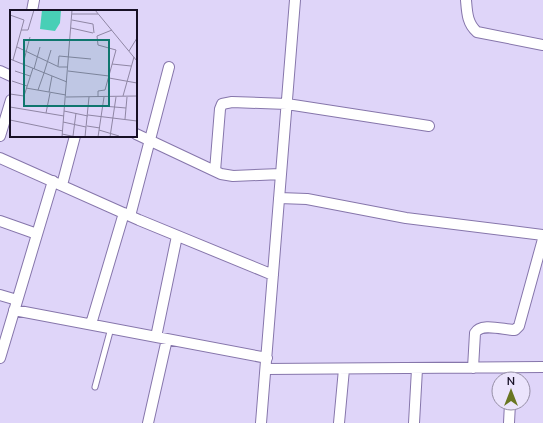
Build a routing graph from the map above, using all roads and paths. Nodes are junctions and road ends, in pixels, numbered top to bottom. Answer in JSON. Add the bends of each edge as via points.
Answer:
{"nodes":[{"id":1,"x":34,"y":0,"type":"edge"},
{"id":2,"x":295,"y":0,"type":"edge"},
{"id":3,"x":466,"y":0,"type":"edge"},
{"id":4,"x":32,"y":10,"type":"edge"},
{"id":5,"x":543,"y":45,"type":"edge"},
{"id":6,"x":169,"y":67,"type":"dead end"},
{"id":7,"x":0,"y":71,"type":"edge"},
{"id":8,"x":10,"y":76,"type":"edge"},
{"id":9,"x":10,"y":103,"type":"edge"},
{"id":10,"x":287,"y":104,"type":"junction"},
{"id":11,"x":429,"y":126,"type":"dead end"},
{"id":12,"x":137,"y":134,"type":"edge"},
{"id":13,"x":0,"y":136,"type":"edge"},
{"id":14,"x":76,"y":137,"type":"edge"},
{"id":15,"x":149,"y":140,"type":"junction"},
{"id":16,"x":0,"y":158,"type":"edge"},
{"id":17,"x":215,"y":171,"type":"junction"},
{"id":18,"x":281,"y":174,"type":"junction"},
{"id":19,"x":58,"y":183,"type":"junction"},
{"id":20,"x":280,"y":198,"type":"junction"},
{"id":21,"x":127,"y":215,"type":"junction"},
{"id":22,"x":0,"y":221,"type":"edge"},
{"id":23,"x":37,"y":234,"type":"junction"},
{"id":24,"x":178,"y":236,"type":"junction"},
{"id":25,"x":543,"y":240,"type":"edge"},
{"id":26,"x":274,"y":275,"type":"junction"},
{"id":27,"x":0,"y":295,"type":"edge"},
{"id":28,"x":17,"y":300,"type":"junction"},
{"id":29,"x":14,"y":310,"type":"junction"},
{"id":30,"x":91,"y":324,"type":"junction"},
{"id":31,"x":110,"y":328,"type":"junction"},
{"id":32,"x":156,"y":337,"type":"junction"},
{"id":33,"x":167,"y":339,"type":"junction"},
{"id":34,"x":0,"y":358,"type":"edge"},
{"id":35,"x":267,"y":358,"type":"junction"},
{"id":36,"x":543,"y":367,"type":"edge"},
{"id":37,"x":473,"y":368,"type":"junction"},
{"id":38,"x":512,"y":368,"type":"junction"},
{"id":39,"x":266,"y":369,"type":"junction"},
{"id":40,"x":344,"y":369,"type":"junction"},
{"id":41,"x":417,"y":369,"type":"junction"},
{"id":42,"x":512,"y":371,"type":"edge"},
{"id":43,"x":96,"y":388,"type":"dead end"},
{"id":44,"x":510,"y":411,"type":"edge"},
{"id":45,"x":148,"y":423,"type":"edge"},
{"id":46,"x":261,"y":423,"type":"edge"},
{"id":47,"x":339,"y":423,"type":"edge"},
{"id":48,"x":414,"y":423,"type":"edge"},
{"id":49,"x":509,"y":423,"type":"edge"}],
"edges":[{"from":1,"to":4,"type":"street"},
{"from":2,"to":10,"type":"street"},
{"from":3,"to":5,"type":"street","via":[[468,18],[477,32]]},
{"from":6,"to":15,"type":"street"},
{"from":7,"to":8,"type":"street"},
{"from":9,"to":13,"type":"street"},
{"from":10,"to":11,"type":"street"},
{"from":10,"to":17,"type":"street","via":[[222,104]]},
{"from":10,"to":18,"type":"street"},
{"from":12,"to":15,"type":"street"},
{"from":14,"to":19,"type":"street"},
{"from":15,"to":17,"type":"street"},
{"from":15,"to":21,"type":"street"},
{"from":16,"to":19,"type":"street"},
{"from":17,"to":18,"type":"street","via":[[233,176]]},
{"from":18,"to":20,"type":"street"},
{"from":19,"to":21,"type":"street"},
{"from":19,"to":23,"type":"street"},
{"from":20,"to":25,"type":"street","via":[[307,200]]},
{"from":20,"to":26,"type":"street"},
{"from":21,"to":24,"type":"street"},
{"from":21,"to":30,"type":"street"},
{"from":22,"to":23,"type":"street"},
{"from":23,"to":28,"type":"street"},
{"from":24,"to":26,"type":"street"},
{"from":24,"to":32,"type":"street"},
{"from":25,"to":37,"type":"street","via":[[519,326],[515,330],[484,327],[477,330]]},
{"from":26,"to":35,"type":"street"},
{"from":27,"to":28,"type":"street"},
{"from":28,"to":29,"type":"street"},
{"from":29,"to":30,"type":"street"},
{"from":29,"to":34,"type":"street"},
{"from":30,"to":31,"type":"street"},
{"from":31,"to":32,"type":"street"},
{"from":31,"to":43,"type":"lane"},
{"from":32,"to":33,"type":"street"},
{"from":33,"to":35,"type":"street"},
{"from":33,"to":45,"type":"street"},
{"from":35,"to":39,"type":"street"},
{"from":36,"to":38,"type":"street"},
{"from":37,"to":38,"type":"street"},
{"from":37,"to":41,"type":"street"},
{"from":38,"to":42,"type":"street"},
{"from":39,"to":40,"type":"street"},
{"from":39,"to":46,"type":"street"},
{"from":40,"to":41,"type":"street"},
{"from":40,"to":47,"type":"street"},
{"from":41,"to":48,"type":"street"},
{"from":44,"to":49,"type":"street"}]}
